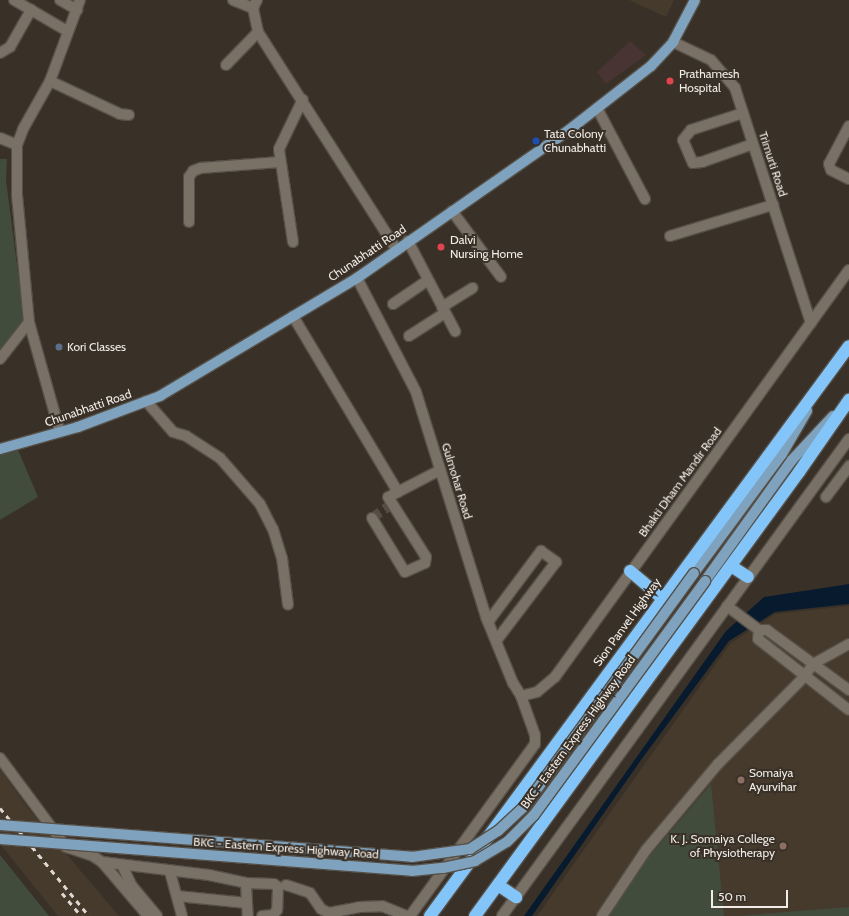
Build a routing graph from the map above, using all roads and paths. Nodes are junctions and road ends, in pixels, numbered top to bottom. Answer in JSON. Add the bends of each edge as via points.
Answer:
{"nodes":[{"id":1,"x":14,"y":0,"type":"edge"},
{"id":2,"x":60,"y":0,"type":"edge"},
{"id":3,"x":80,"y":0,"type":"edge"},
{"id":4,"x":233,"y":0,"type":"edge"},
{"id":5,"x":695,"y":0,"type":"edge"},
{"id":6,"x":255,"y":4,"type":"edge"},
{"id":7,"x":31,"y":10,"type":"junction"},
{"id":8,"x":77,"y":10,"type":"junction"},
{"id":9,"x":67,"y":31,"type":"junction"},
{"id":10,"x":258,"y":32,"type":"junction"},
{"id":11,"x":673,"y":42,"type":"junction"},
{"id":12,"x":0,"y":53,"type":"edge"},
{"id":13,"x":226,"y":65,"type":"dead end"},
{"id":14,"x":50,"y":81,"type":"junction"},
{"id":15,"x":303,"y":99,"type":"junction"},
{"id":16,"x":597,"y":108,"type":"junction"},
{"id":17,"x":743,"y":113,"type":"junction"},
{"id":18,"x":129,"y":115,"type":"dead end"},
{"id":19,"x":849,"y":126,"type":"edge"},
{"id":20,"x":0,"y":138,"type":"edge"},
{"id":21,"x":754,"y":144,"type":"junction"},
{"id":22,"x":17,"y":145,"type":"junction"},
{"id":23,"x":280,"y":162,"type":"junction"},
{"id":24,"x":849,"y":179,"type":"edge"},
{"id":25,"x":645,"y":199,"type":"dead end"},
{"id":26,"x":773,"y":205,"type":"junction"},
{"id":27,"x":452,"y":211,"type":"junction"},
{"id":28,"x":189,"y":222,"type":"dead end"},
{"id":29,"x":670,"y":236,"type":"dead end"},
{"id":30,"x":408,"y":241,"type":"junction"},
{"id":31,"x":293,"y":242,"type":"dead end"},
{"id":32,"x":396,"y":249,"type":"junction"},
{"id":33,"x":849,"y":270,"type":"edge"},
{"id":34,"x":501,"y":277,"type":"dead end"},
{"id":35,"x":357,"y":278,"type":"junction"},
{"id":36,"x":428,"y":280,"type":"junction"},
{"id":37,"x":472,"y":288,"type":"dead end"},
{"id":38,"x":393,"y":304,"type":"dead end"},
{"id":39,"x":444,"y":310,"type":"junction"},
{"id":40,"x":293,"y":316,"type":"junction"},
{"id":41,"x":29,"y":322,"type":"junction"},
{"id":42,"x":811,"y":323,"type":"junction"},
{"id":43,"x":455,"y":331,"type":"dead end"},
{"id":44,"x":409,"y":336,"type":"dead end"},
{"id":45,"x":849,"y":346,"type":"edge"},
{"id":46,"x":0,"y":359,"type":"edge"},
{"id":47,"x":827,"y":376,"type":"junction"},
{"id":48,"x":849,"y":399,"type":"edge"},
{"id":49,"x":146,"y":401,"type":"junction"},
{"id":50,"x":60,"y":432,"type":"junction"},
{"id":51,"x":849,"y":438,"type":"edge"},
{"id":52,"x":0,"y":449,"type":"edge"},
{"id":53,"x":849,"y":466,"type":"edge"},
{"id":54,"x":440,"y":470,"type":"junction"},
{"id":55,"x":398,"y":492,"type":"junction"},
{"id":56,"x":826,"y":497,"type":"dead end"},
{"id":57,"x":372,"y":518,"type":"dead end"},
{"id":58,"x":731,"y":566,"type":"junction"},
{"id":59,"x":630,"y":571,"type":"junction"},
{"id":60,"x":748,"y":577,"type":"junction"},
{"id":61,"x":662,"y":598,"type":"junction"},
{"id":62,"x":288,"y":605,"type":"dead end"},
{"id":63,"x":727,"y":606,"type":"junction"},
{"id":64,"x":498,"y":608,"type":"junction"},
{"id":65,"x":511,"y":621,"type":"junction"},
{"id":66,"x":488,"y":622,"type":"junction"},
{"id":67,"x":757,"y":629,"type":"junction"},
{"id":68,"x":496,"y":641,"type":"junction"},
{"id":69,"x":849,"y":644,"type":"edge"},
{"id":70,"x":813,"y":664,"type":"junction"},
{"id":71,"x":804,"y":677,"type":"junction"},
{"id":72,"x":849,"y":690,"type":"edge"},
{"id":73,"x":521,"y":696,"type":"junction"},
{"id":74,"x":849,"y":710,"type":"edge"},
{"id":75,"x":0,"y":758,"type":"edge"},
{"id":76,"x":0,"y":825,"type":"edge"},
{"id":77,"x":0,"y":839,"type":"edge"},
{"id":78,"x":102,"y":862,"type":"junction"},
{"id":79,"x":122,"y":865,"type":"junction"},
{"id":80,"x":170,"y":872,"type":"junction"},
{"id":81,"x":246,"y":883,"type":"junction"},
{"id":82,"x":286,"y":885,"type":"dead end"},
{"id":83,"x":498,"y":885,"type":"junction"},
{"id":84,"x":177,"y":896,"type":"junction"},
{"id":85,"x":516,"y":897,"type":"junction"},
{"id":86,"x":247,"y":903,"type":"junction"},
{"id":87,"x":148,"y":916,"type":"edge"},
{"id":88,"x":157,"y":916,"type":"edge"},
{"id":89,"x":182,"y":916,"type":"edge"},
{"id":90,"x":248,"y":916,"type":"edge"},
{"id":91,"x":262,"y":916,"type":"edge"},
{"id":92,"x":407,"y":916,"type":"edge"},
{"id":93,"x":410,"y":916,"type":"edge"},
{"id":94,"x":430,"y":916,"type":"edge"},
{"id":95,"x":475,"y":916,"type":"edge"},
{"id":96,"x":502,"y":916,"type":"edge"},
{"id":97,"x":602,"y":916,"type":"edge"}],
"edges":[{"from":1,"to":7,"type":"street"},
{"from":2,"to":8,"type":"street"},
{"from":3,"to":8,"type":"street"},
{"from":4,"to":6,"type":"street"},
{"from":5,"to":11,"type":"main road","name":"Chunabhatti Road"},
{"from":6,"to":10,"type":"street"},
{"from":7,"to":9,"type":"street"},
{"from":7,"to":12,"type":"street","via":[[10,47]]},
{"from":8,"to":9,"type":"street"},
{"from":9,"to":14,"type":"street"},
{"from":10,"to":13,"type":"street"},
{"from":10,"to":15,"type":"street"},
{"from":11,"to":16,"type":"main road","name":"Chunabhatti Road","via":[[651,66]]},
{"from":11,"to":17,"type":"street","name":"Trimurti Road","via":[[711,60],[735,88]]},
{"from":14,"to":18,"type":"street","via":[[120,114]]},
{"from":14,"to":22,"type":"street"},
{"from":15,"to":23,"type":"street","via":[[281,142]]},
{"from":15,"to":32,"type":"street"},
{"from":16,"to":25,"type":"street"},
{"from":16,"to":27,"type":"main road","name":"Chunabhatti Road"},
{"from":17,"to":21,"type":"street","name":"Trimurti Road"},
{"from":17,"to":21,"type":"street","via":[[691,130],[683,140],[693,163]]},
{"from":19,"to":24,"type":"street","via":[[828,164],[831,170]]},
{"from":20,"to":22,"type":"street"},
{"from":21,"to":26,"type":"street","name":"Trimurti Road"},
{"from":22,"to":41,"type":"street","via":[[16,194]]},
{"from":23,"to":28,"type":"street","via":[[201,168],[193,171],[188,177]]},
{"from":23,"to":31,"type":"street"},
{"from":26,"to":29,"type":"street"},
{"from":26,"to":42,"type":"street","name":"Trimurti Road"},
{"from":27,"to":30,"type":"main road","name":"Chunabhatti Road"},
{"from":27,"to":34,"type":"street"},
{"from":30,"to":32,"type":"main road","name":"Chunabhatti Road"},
{"from":30,"to":36,"type":"street"},
{"from":32,"to":35,"type":"main road","name":"Chunabhatti Road"},
{"from":33,"to":42,"type":"street","name":"Bhakti Dham Mandir Road"},
{"from":35,"to":40,"type":"main road","name":"Chunabhatti Road"},
{"from":35,"to":54,"type":"street","name":"Gulmohar Road","via":[[416,392]]},
{"from":36,"to":38,"type":"street"},
{"from":36,"to":39,"type":"street"},
{"from":37,"to":39,"type":"street"},
{"from":39,"to":43,"type":"street"},
{"from":39,"to":44,"type":"street"},
{"from":40,"to":49,"type":"main road","name":"Chunabhatti Road","via":[[160,396]]},
{"from":40,"to":55,"type":"street"},
{"from":41,"to":46,"type":"street"},
{"from":41,"to":50,"type":"street"},
{"from":42,"to":59,"type":"street","name":"Bhakti Dham Mandir Road"},
{"from":45,"to":47,"type":"highway","name":"Sion Panvel Highway"},
{"from":47,"to":61,"type":"highway","name":"Sion Panvel Highway"},
{"from":47,"to":76,"type":"main road","name":"BKC - Eastern Express Highway Road","bridge":true,"via":[[782,454],[524,808],[498,831],[470,849],[412,857]]},
{"from":48,"to":58,"type":"highway"},
{"from":48,"to":77,"type":"main road","name":"BKC - Eastern Express Highway Road","bridge":true,"via":[[792,460],[534,815],[507,842],[475,861],[412,871]]},
{"from":49,"to":50,"type":"main road","name":"Chunabhatti Road"},
{"from":49,"to":62,"type":"street","via":[[173,432],[186,436],[220,458],[260,504],[274,529],[282,558]]},
{"from":50,"to":52,"type":"main road","name":"Chunabhatti Road"},
{"from":51,"to":60,"type":"street"},
{"from":53,"to":56,"type":"street"},
{"from":54,"to":55,"type":"street"},
{"from":54,"to":66,"type":"street","name":"Gulmohar Road"},
{"from":55,"to":57,"type":"street","via":[[388,502],[426,557],[425,563],[405,572]]},
{"from":58,"to":60,"type":"highway"},
{"from":58,"to":83,"type":"highway"},
{"from":59,"to":61,"type":"highway"},
{"from":59,"to":73,"type":"street","name":"Bhakti Dham Mandir Road","via":[[550,683],[537,692]]},
{"from":60,"to":63,"type":"street"},
{"from":61,"to":94,"type":"highway","name":"Sion Panvel Highway"},
{"from":63,"to":67,"type":"street"},
{"from":63,"to":85,"type":"street"},
{"from":64,"to":65,"type":"street"},
{"from":64,"to":65,"type":"street","via":[[541,551],[556,562]]},
{"from":64,"to":66,"type":"street"},
{"from":65,"to":68,"type":"street"},
{"from":66,"to":68,"type":"street","name":"Gulmohar Road"},
{"from":67,"to":70,"type":"street","via":[[767,630]]},
{"from":67,"to":71,"type":"street","via":[[758,639]]},
{"from":68,"to":73,"type":"street","name":"Gulmohar Road"},
{"from":69,"to":70,"type":"street"},
{"from":70,"to":71,"type":"street"},
{"from":70,"to":72,"type":"street"},
{"from":71,"to":74,"type":"street"},
{"from":71,"to":97,"type":"street","via":[[718,764],[646,850]]},
{"from":73,"to":93,"type":"street","name":"Gulmohar Road","via":[[533,725],[535,744]]},
{"from":75,"to":78,"type":"street","via":[[66,847],[93,856]]},
{"from":78,"to":79,"type":"street"},
{"from":78,"to":87,"type":"street"},
{"from":79,"to":80,"type":"street"},
{"from":79,"to":88,"type":"street","via":[[132,886]]},
{"from":80,"to":81,"type":"street","via":[[209,875]]},
{"from":80,"to":84,"type":"street"},
{"from":81,"to":86,"type":"street"},
{"from":81,"to":91,"type":"street","via":[[274,884],[278,887],[276,913]]},
{"from":82,"to":92,"type":"street","via":[[310,893],[321,910],[329,913],[359,907],[382,906]]},
{"from":83,"to":85,"type":"highway"},
{"from":83,"to":95,"type":"highway"},
{"from":84,"to":86,"type":"street"},
{"from":84,"to":89,"type":"street"},
{"from":85,"to":96,"type":"street"},
{"from":86,"to":90,"type":"street"}]}
